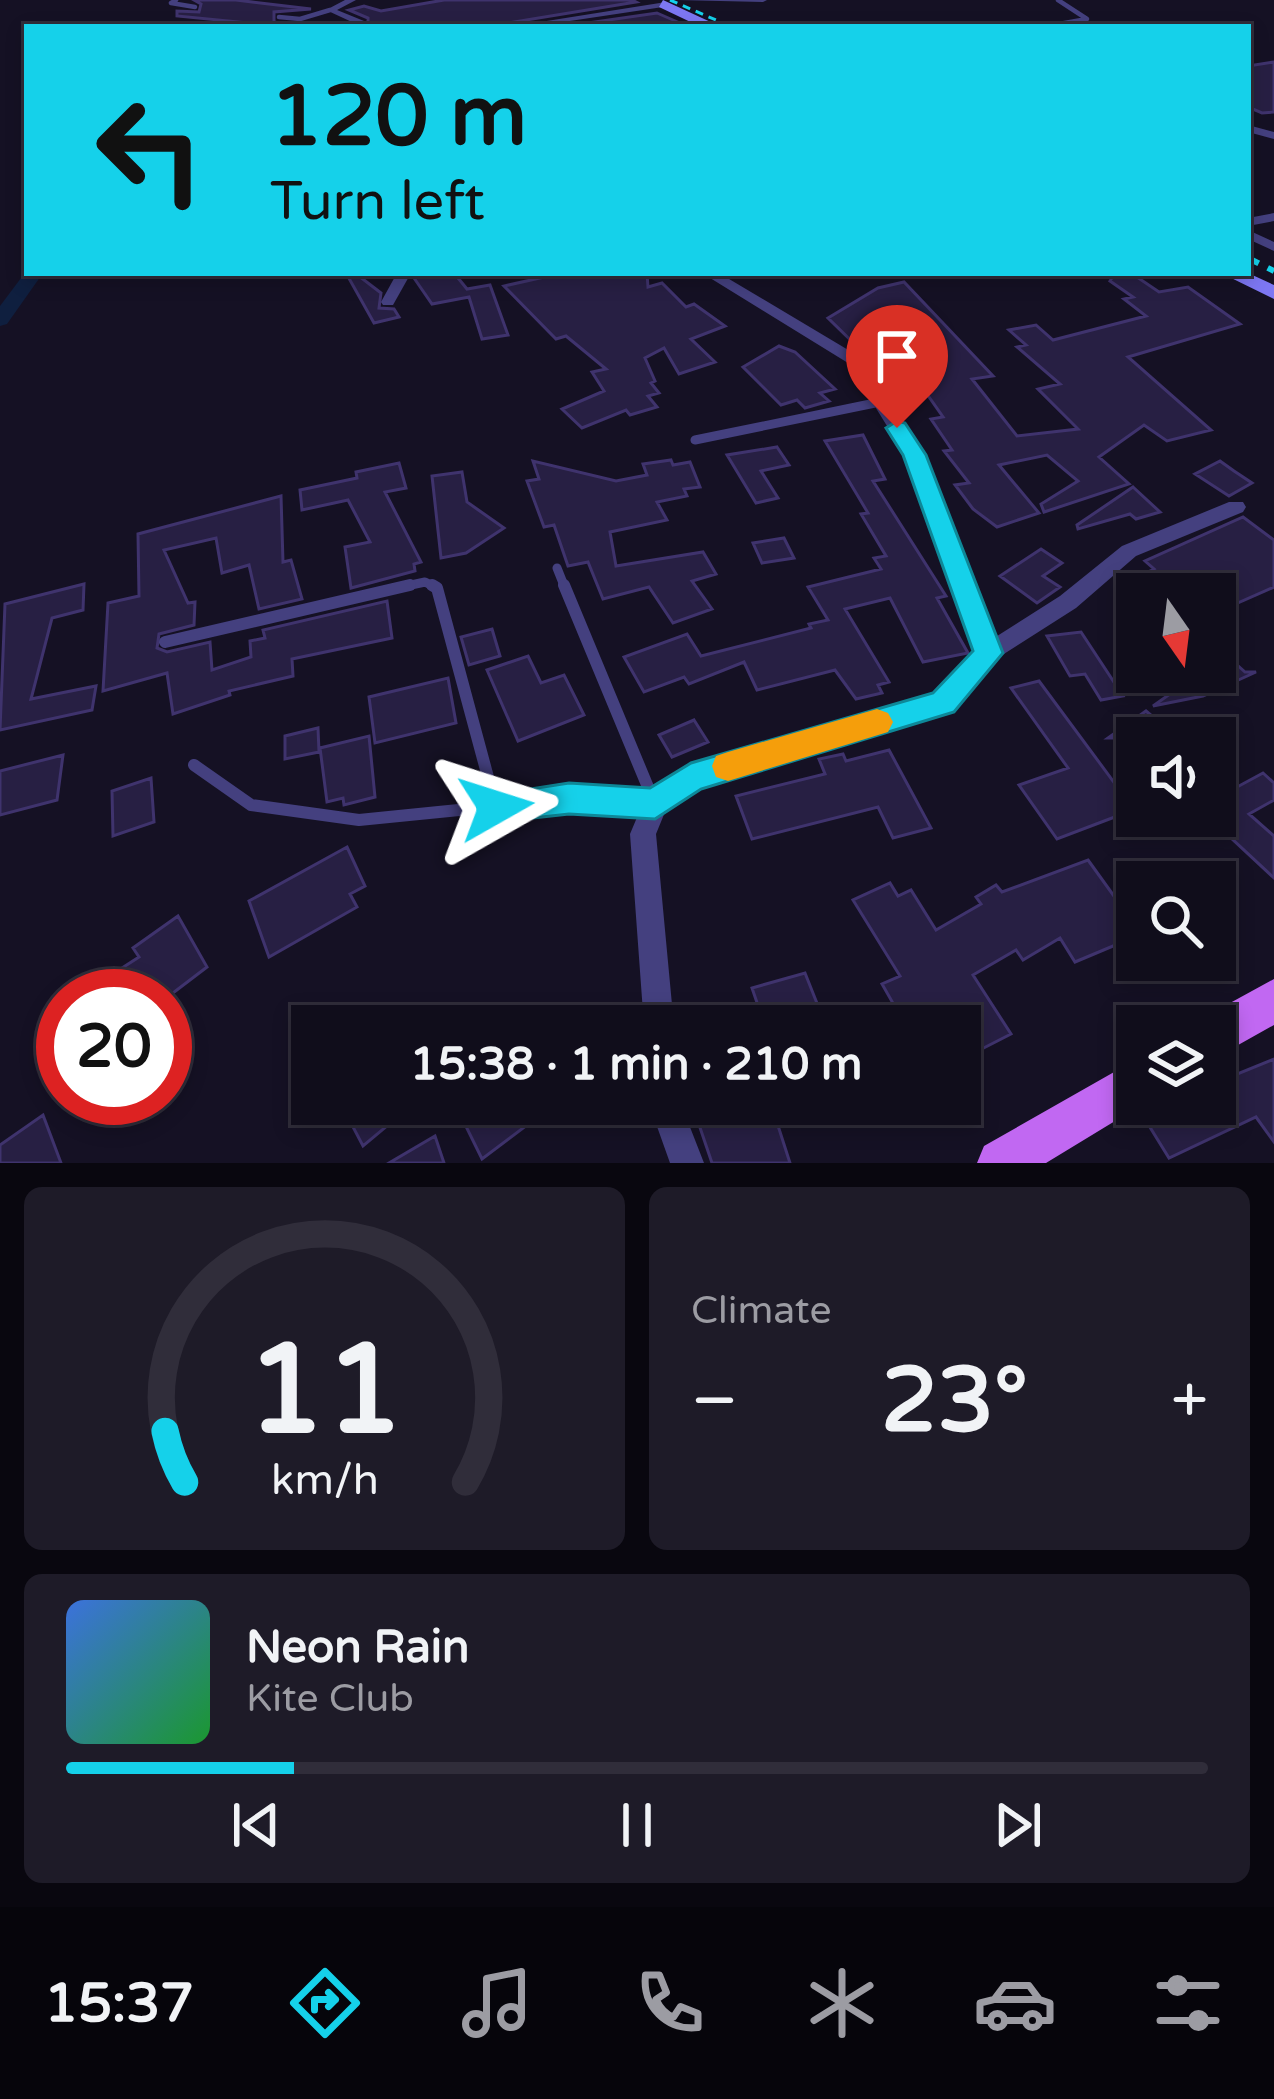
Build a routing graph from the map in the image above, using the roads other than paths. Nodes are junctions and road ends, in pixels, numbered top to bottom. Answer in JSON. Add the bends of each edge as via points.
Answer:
{"nodes":[{"id":1,"x":176,"y":0,"type":"edge"},
{"id":2,"x":352,"y":0,"type":"edge"},
{"id":3,"x":763,"y":0,"type":"edge"},
{"id":4,"x":1058,"y":0,"type":"edge"},
{"id":5,"x":669,"y":1,"type":"edge"},
{"id":6,"x":195,"y":7,"type":"dead end"},
{"id":7,"x":330,"y":10,"type":"junction"},
{"id":8,"x":279,"y":17,"type":"dead end"},
{"id":9,"x":359,"y":24,"type":"edge"},
{"id":10,"x":531,"y":24,"type":"edge"},
{"id":11,"x":706,"y":24,"type":"edge"},
{"id":12,"x":1059,"y":24,"type":"edge"},
{"id":13,"x":402,"y":276,"type":"edge"},
{"id":14,"x":714,"y":276,"type":"edge"},
{"id":15,"x":1237,"y":276,"type":"edge"},
{"id":16,"x":1274,"y":293,"type":"edge"},
{"id":17,"x":388,"y":302,"type":"dead end"},
{"id":18,"x":880,"y":402,"type":"junction"},
{"id":19,"x":695,"y":440,"type":"dead end"},
{"id":20,"x":1236,"y":507,"type":"dead end"},
{"id":21,"x":557,"y":568,"type":"dead end"},
{"id":22,"x":165,"y":642,"type":"dead end"},
{"id":23,"x":988,"y":653,"type":"junction"},
{"id":24,"x":194,"y":765,"type":"dead end"},
{"id":25,"x":655,"y":804,"type":"junction"},
{"id":26,"x":496,"y":807,"type":"junction"},
{"id":27,"x":1274,"y":1001,"type":"edge"},
{"id":28,"x":657,"y":1005,"type":"edge"},
{"id":29,"x":1236,"y":1024,"type":"edge"},
{"id":30,"x":1116,"y":1095,"type":"edge"},
{"id":31,"x":673,"y":1125,"type":"edge"},
{"id":32,"x":687,"y":1163,"type":"edge"},
{"id":33,"x":1001,"y":1163,"type":"edge"}],
"edges":[{"from":1,"to":6,"type":"lane","via":[[171,4]]},
{"from":2,"to":7,"type":"street"},
{"from":3,"to":5,"type":"street"},
{"from":4,"to":12,"type":"lane","via":[[1087,19]]},
{"from":5,"to":10,"type":"street"},
{"from":5,"to":11,"type":"street"},
{"from":7,"to":8,"type":"lane"},
{"from":7,"to":9,"type":"street"},
{"from":13,"to":17,"type":"street"},
{"from":14,"to":18,"type":"street","via":[[854,360]]},
{"from":15,"to":16,"type":"street"},
{"from":18,"to":19,"type":"lane"},
{"from":18,"to":23,"type":"street","via":[[914,455]]},
{"from":20,"to":23,"type":"street","via":[[1130,551]]},
{"from":21,"to":25,"type":"lane"},
{"from":22,"to":26,"type":"lane","via":[[425,582],[437,588]]},
{"from":23,"to":25,"type":"street","via":[[943,703],[691,778]]},
{"from":24,"to":26,"type":"lane","via":[[251,805],[359,820]]},
{"from":25,"to":26,"type":"lane","via":[[569,799]]},
{"from":25,"to":28,"type":"street","via":[[643,835]]},
{"from":27,"to":29,"type":"main road"},
{"from":30,"to":33,"type":"main road"},
{"from":31,"to":32,"type":"street"}]}
